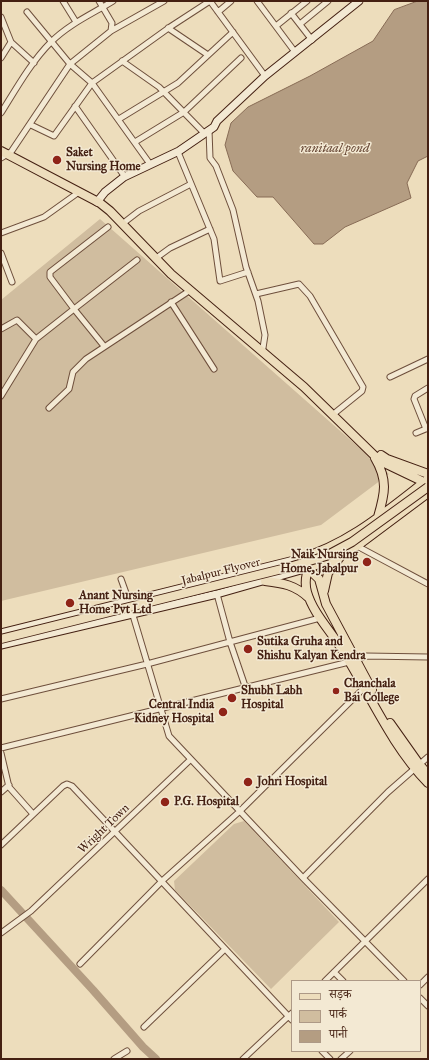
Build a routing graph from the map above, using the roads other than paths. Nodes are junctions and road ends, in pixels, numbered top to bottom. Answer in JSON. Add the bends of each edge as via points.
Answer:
{"nodes":[{"id":1,"x":63,"y":1,"type":"edge"},
{"id":2,"x":100,"y":1,"type":"edge"},
{"id":3,"x":113,"y":1,"type":"edge"},
{"id":4,"x":164,"y":1,"type":"edge"},
{"id":5,"x":210,"y":1,"type":"edge"},
{"id":6,"x":231,"y":1,"type":"edge"},
{"id":7,"x":257,"y":1,"type":"edge"},
{"id":8,"x":307,"y":1,"type":"edge"},
{"id":9,"x":328,"y":1,"type":"edge"},
{"id":10,"x":359,"y":1,"type":"edge"},
{"id":11,"x":103,"y":7,"type":"junction"},
{"id":12,"x":27,"y":12,"type":"dead end"},
{"id":13,"x":218,"y":12,"type":"junction"},
{"id":14,"x":291,"y":13,"type":"junction"},
{"id":15,"x":1,"y":17,"type":"edge"},
{"id":16,"x":76,"y":22,"type":"junction"},
{"id":17,"x":300,"y":24,"type":"junction"},
{"id":18,"x":276,"y":26,"type":"junction"},
{"id":19,"x":168,"y":28,"type":"junction"},
{"id":20,"x":111,"y":31,"type":"junction"},
{"id":21,"x":233,"y":32,"type":"junction"},
{"id":22,"x":312,"y":40,"type":"junction"},
{"id":23,"x":52,"y":41,"type":"junction"},
{"id":24,"x":10,"y":42,"type":"junction"},
{"id":25,"x":295,"y":52,"type":"junction"},
{"id":26,"x":208,"y":55,"type":"junction"},
{"id":27,"x":1,"y":58,"type":"edge"},
{"id":28,"x":241,"y":58,"type":"dead end"},
{"id":29,"x":122,"y":61,"type":"junction"},
{"id":30,"x":34,"y":63,"type":"junction"},
{"id":31,"x":70,"y":64,"type":"junction"},
{"id":32,"x":266,"y":76,"type":"junction"},
{"id":33,"x":92,"y":84,"type":"junction"},
{"id":34,"x":165,"y":92,"type":"junction"},
{"id":35,"x":75,"y":106,"type":"junction"},
{"id":36,"x":2,"y":110,"type":"edge"},
{"id":37,"x":184,"y":112,"type":"junction"},
{"id":38,"x":119,"y":119,"type":"junction"},
{"id":39,"x":31,"y":125,"type":"junction"},
{"id":40,"x":207,"y":131,"type":"junction"},
{"id":41,"x":135,"y":142,"type":"junction"},
{"id":42,"x":1,"y":146,"type":"edge"},
{"id":43,"x":1,"y":151,"type":"edge"},
{"id":44,"x":178,"y":152,"type":"junction"},
{"id":45,"x":10,"y":153,"type":"junction"},
{"id":46,"x":1,"y":158,"type":"edge"},
{"id":47,"x":150,"y":164,"type":"junction"},
{"id":48,"x":126,"y":177,"type":"junction"},
{"id":49,"x":191,"y":184,"type":"junction"},
{"id":50,"x":79,"y":192,"type":"junction"},
{"id":51,"x":98,"y":200,"type":"junction"},
{"id":52,"x":126,"y":221,"type":"junction"},
{"id":53,"x":108,"y":227,"type":"dead end"},
{"id":54,"x":210,"y":229,"type":"junction"},
{"id":55,"x":1,"y":233,"type":"edge"},
{"id":56,"x":1,"y":253,"type":"edge"},
{"id":57,"x":159,"y":256,"type":"junction"},
{"id":58,"x":137,"y":260,"type":"dead end"},
{"id":59,"x":248,"y":272,"type":"junction"},
{"id":60,"x":12,"y":282,"type":"dead end"},
{"id":61,"x":189,"y":290,"type":"junction"},
{"id":62,"x":256,"y":294,"type":"junction"},
{"id":63,"x":170,"y":302,"type":"junction"},
{"id":64,"x":74,"y":310,"type":"junction"},
{"id":65,"x":1,"y":329,"type":"edge"},
{"id":66,"x":36,"y":339,"type":"junction"},
{"id":67,"x":104,"y":346,"type":"junction"},
{"id":68,"x":264,"y":348,"type":"junction"},
{"id":69,"x":428,"y":359,"type":"edge"},
{"id":70,"x":214,"y":369,"type":"dead end"},
{"id":71,"x":390,"y":377,"type":"dead end"},
{"id":72,"x":428,"y":388,"type":"edge"},
{"id":73,"x":1,"y":396,"type":"edge"},
{"id":74,"x":49,"y":408,"type":"dead end"},
{"id":75,"x":336,"y":412,"type":"junction"},
{"id":76,"x":427,"y":429,"type":"edge"},
{"id":77,"x":416,"y":433,"type":"dead end"},
{"id":78,"x":373,"y":454,"type":"junction"},
{"id":79,"x":427,"y":481,"type":"edge"},
{"id":80,"x":428,"y":494,"type":"edge"},
{"id":81,"x":378,"y":517,"type":"junction"},
{"id":82,"x":358,"y":546,"type":"junction"},
{"id":83,"x":314,"y":554,"type":"junction"},
{"id":84,"x":343,"y":554,"type":"junction"},
{"id":85,"x":298,"y":559,"type":"junction"},
{"id":86,"x":308,"y":568,"type":"junction"},
{"id":87,"x":121,"y":579,"type":"dead end"},
{"id":88,"x":265,"y":581,"type":"junction"},
{"id":89,"x":428,"y":584,"type":"edge"},
{"id":90,"x":324,"y":591,"type":"junction"},
{"id":91,"x":217,"y":594,"type":"junction"},
{"id":92,"x":309,"y":599,"type":"junction"},
{"id":93,"x":129,"y":600,"type":"junction"},
{"id":94,"x":132,"y":613,"type":"junction"},
{"id":95,"x":320,"y":618,"type":"junction"},
{"id":96,"x":1,"y":633,"type":"edge"},
{"id":97,"x":1,"y":639,"type":"edge"},
{"id":98,"x":230,"y":642,"type":"junction"},
{"id":99,"x":1,"y":644,"type":"edge"},
{"id":100,"x":428,"y":657,"type":"edge"},
{"id":101,"x":353,"y":661,"type":"junction"},
{"id":102,"x":147,"y":664,"type":"junction"},
{"id":103,"x":245,"y":686,"type":"junction"},
{"id":104,"x":367,"y":686,"type":"junction"},
{"id":105,"x":1,"y":699,"type":"edge"},
{"id":106,"x":161,"y":708,"type":"junction"},
{"id":107,"x":1,"y":748,"type":"edge"},
{"id":108,"x":1,"y":753,"type":"edge"},
{"id":109,"x":428,"y":757,"type":"edge"},
{"id":110,"x":190,"y":760,"type":"junction"},
{"id":111,"x":416,"y":767,"type":"junction"},
{"id":112,"x":428,"y":774,"type":"edge"},
{"id":113,"x":428,"y":784,"type":"edge"},
{"id":114,"x":9,"y":785,"type":"junction"},
{"id":115,"x":1,"y":792,"type":"edge"},
{"id":116,"x":240,"y":811,"type":"junction"},
{"id":117,"x":33,"y":814,"type":"junction"},
{"id":118,"x":115,"y":832,"type":"junction"},
{"id":119,"x":1,"y":845,"type":"edge"},
{"id":120,"x":303,"y":878,"type":"junction"},
{"id":121,"x":428,"y":879,"type":"edge"},
{"id":122,"x":162,"y":882,"type":"junction"},
{"id":123,"x":1,"y":933,"type":"edge"},
{"id":124,"x":366,"y":942,"type":"junction"},
{"id":125,"x":225,"y":949,"type":"junction"},
{"id":126,"x":80,"y":964,"type":"dead end"},
{"id":127,"x":334,"y":972,"type":"junction"},
{"id":128,"x":326,"y":980,"type":"edge"},
{"id":129,"x":342,"y":980,"type":"edge"},
{"id":130,"x":403,"y":980,"type":"edge"},
{"id":131,"x":291,"y":1016,"type":"edge"},
{"id":132,"x":144,"y":1027,"type":"dead end"},
{"id":133,"x":127,"y":1051,"type":"dead end"},
{"id":134,"x":349,"y":1052,"type":"edge"},
{"id":135,"x":114,"y":1059,"type":"edge"},
{"id":136,"x":243,"y":1059,"type":"edge"},
{"id":137,"x":341,"y":1059,"type":"edge"}],
"edges":[{"from":1,"to":16,"type":"street"},
{"from":2,"to":11,"type":"street"},
{"from":3,"to":11,"type":"street"},
{"from":4,"to":20,"type":"street"},
{"from":5,"to":13,"type":"street"},
{"from":5,"to":19,"type":"street"},
{"from":6,"to":13,"type":"street"},
{"from":7,"to":18,"type":"street"},
{"from":8,"to":14,"type":"street"},
{"from":9,"to":17,"type":"street"},
{"from":10,"to":22,"type":"street"},
{"from":11,"to":16,"type":"street"},
{"from":11,"to":20,"type":"street","via":[[112,23]]},
{"from":12,"to":23,"type":"street"},
{"from":13,"to":21,"type":"street"},
{"from":14,"to":17,"type":"street"},
{"from":14,"to":18,"type":"street"},
{"from":15,"to":24,"type":"street"},
{"from":16,"to":23,"type":"street"},
{"from":17,"to":22,"type":"street"},
{"from":18,"to":25,"type":"street"},
{"from":19,"to":26,"type":"street"},
{"from":19,"to":29,"type":"street"},
{"from":20,"to":31,"type":"street"},
{"from":21,"to":26,"type":"street"},
{"from":21,"to":32,"type":"street"},
{"from":22,"to":25,"type":"street"},
{"from":23,"to":30,"type":"street"},
{"from":23,"to":31,"type":"street"},
{"from":24,"to":27,"type":"street"},
{"from":24,"to":30,"type":"street"},
{"from":25,"to":32,"type":"street"},
{"from":26,"to":34,"type":"street","via":[[188,75]]},
{"from":28,"to":37,"type":"street"},
{"from":29,"to":33,"type":"street"},
{"from":29,"to":34,"type":"street"},
{"from":30,"to":36,"type":"street"},
{"from":31,"to":33,"type":"street"},
{"from":31,"to":39,"type":"street"},
{"from":32,"to":40,"type":"street"},
{"from":33,"to":35,"type":"street"},
{"from":33,"to":38,"type":"street"},
{"from":34,"to":37,"type":"street"},
{"from":34,"to":38,"type":"street"},
{"from":35,"to":39,"type":"street","via":[[54,136]]},
{"from":35,"to":48,"type":"street"},
{"from":37,"to":40,"type":"street"},
{"from":37,"to":41,"type":"street"},
{"from":38,"to":41,"type":"street"},
{"from":39,"to":45,"type":"street"},
{"from":40,"to":44,"type":"street"},
{"from":40,"to":59,"type":"street","via":[[210,158],[216,166],[233,210]]},
{"from":41,"to":47,"type":"street"},
{"from":42,"to":45,"type":"main road"},
{"from":43,"to":45,"type":"main road"},
{"from":44,"to":47,"type":"street"},
{"from":44,"to":49,"type":"street"},
{"from":45,"to":46,"type":"street"},
{"from":45,"to":50,"type":"main road"},
{"from":45,"to":51,"type":"main road"},
{"from":47,"to":48,"type":"street"},
{"from":48,"to":51,"type":"street"},
{"from":49,"to":52,"type":"street","via":[[139,211]]},
{"from":49,"to":54,"type":"street"},
{"from":50,"to":51,"type":"main road"},
{"from":50,"to":55,"type":"street","via":[[44,217]]},
{"from":51,"to":52,"type":"main road","via":[[110,206]]},
{"from":51,"to":61,"type":"main road"},
{"from":52,"to":57,"type":"main road"},
{"from":53,"to":64,"type":"street","via":[[50,272],[50,278]]},
{"from":54,"to":57,"type":"street"},
{"from":54,"to":59,"type":"street","via":[[220,281]]},
{"from":56,"to":60,"type":"street"},
{"from":57,"to":68,"type":"main road"},
{"from":58,"to":64,"type":"street"},
{"from":59,"to":62,"type":"street"},
{"from":61,"to":63,"type":"street"},
{"from":61,"to":78,"type":"main road","via":[[308,391]]},
{"from":62,"to":68,"type":"street","via":[[265,335]]},
{"from":62,"to":75,"type":"street","via":[[299,284],[310,296],[363,387],[362,391]]},
{"from":63,"to":67,"type":"street"},
{"from":63,"to":70,"type":"street"},
{"from":64,"to":66,"type":"street"},
{"from":64,"to":67,"type":"street"},
{"from":65,"to":66,"type":"street","via":[[17,320]]},
{"from":66,"to":73,"type":"street"},
{"from":67,"to":74,"type":"street","via":[[77,367],[73,372],[69,390]]},
{"from":68,"to":75,"type":"main road"},
{"from":69,"to":71,"type":"street"},
{"from":72,"to":76,"type":"street","via":[[414,399]]},
{"from":75,"to":79,"type":"main road","via":[[387,459]]},
{"from":76,"to":77,"type":"street"},
{"from":78,"to":79,"type":"main road","via":[[388,466]]},
{"from":78,"to":81,"type":"main road","via":[[381,468],[385,484]]},
{"from":79,"to":81,"type":"main road"},
{"from":79,"to":97,"type":"main road","name":"Jabalpur Flyover","bridge":true,"via":[[352,542],[319,558]]},
{"from":80,"to":82,"type":"main road"},
{"from":81,"to":83,"type":"main road","via":[[352,536]]},
{"from":82,"to":84,"type":"main road"},
{"from":82,"to":89,"type":"street"},
{"from":83,"to":85,"type":"main road"},
{"from":83,"to":86,"type":"main road"},
{"from":84,"to":86,"type":"main road"},
{"from":84,"to":90,"type":"main road","via":[[328,573]]},
{"from":85,"to":86,"type":"main road"},
{"from":85,"to":93,"type":"street"},
{"from":86,"to":88,"type":"street"},
{"from":86,"to":90,"type":"main road","via":[[320,579]]},
{"from":86,"to":92,"type":"main road","via":[[305,583]]},
{"from":87,"to":93,"type":"street"},
{"from":88,"to":91,"type":"street"},
{"from":88,"to":92,"type":"main road","via":[[291,585]]},
{"from":90,"to":101,"type":"main road","via":[[326,604]]},
{"from":91,"to":94,"type":"street"},
{"from":91,"to":98,"type":"street"},
{"from":92,"to":95,"type":"main road"},
{"from":93,"to":94,"type":"street"},
{"from":93,"to":96,"type":"street"},
{"from":94,"to":99,"type":"street"},
{"from":94,"to":102,"type":"street"},
{"from":95,"to":98,"type":"street"},
{"from":95,"to":101,"type":"main road"},
{"from":98,"to":102,"type":"street"},
{"from":98,"to":103,"type":"street"},
{"from":100,"to":101,"type":"street","via":[[366,656]]},
{"from":101,"to":103,"type":"street"},
{"from":101,"to":104,"type":"main road"},
{"from":102,"to":105,"type":"street"},
{"from":102,"to":106,"type":"street"},
{"from":103,"to":106,"type":"street"},
{"from":104,"to":111,"type":"main road","via":[[391,735]]},
{"from":104,"to":116,"type":"street"},
{"from":106,"to":107,"type":"street"},
{"from":106,"to":110,"type":"street","via":[[169,736]]},
{"from":108,"to":114,"type":"street"},
{"from":109,"to":111,"type":"street"},
{"from":110,"to":116,"type":"street"},
{"from":110,"to":118,"type":"street","name":"Wright Town"},
{"from":111,"to":112,"type":"main road"},
{"from":111,"to":113,"type":"main road"},
{"from":111,"to":120,"type":"street"},
{"from":114,"to":115,"type":"street"},
{"from":114,"to":117,"type":"street"},
{"from":116,"to":120,"type":"street"},
{"from":116,"to":122,"type":"street"},
{"from":117,"to":118,"type":"street","via":[[67,784],[72,786]]},
{"from":117,"to":119,"type":"street"},
{"from":118,"to":122,"type":"street"},
{"from":118,"to":123,"type":"street","name":"Wright Town","via":[[21,920]]},
{"from":120,"to":124,"type":"street"},
{"from":121,"to":124,"type":"street"},
{"from":122,"to":125,"type":"street"},
{"from":122,"to":126,"type":"street"},
{"from":124,"to":127,"type":"street"},
{"from":124,"to":130,"type":"street"},
{"from":125,"to":131,"type":"street"},
{"from":125,"to":132,"type":"street"},
{"from":127,"to":128,"type":"street"},
{"from":127,"to":129,"type":"street"},
{"from":131,"to":136,"type":"street"},
{"from":133,"to":135,"type":"street"},
{"from":134,"to":137,"type":"street"}]}
